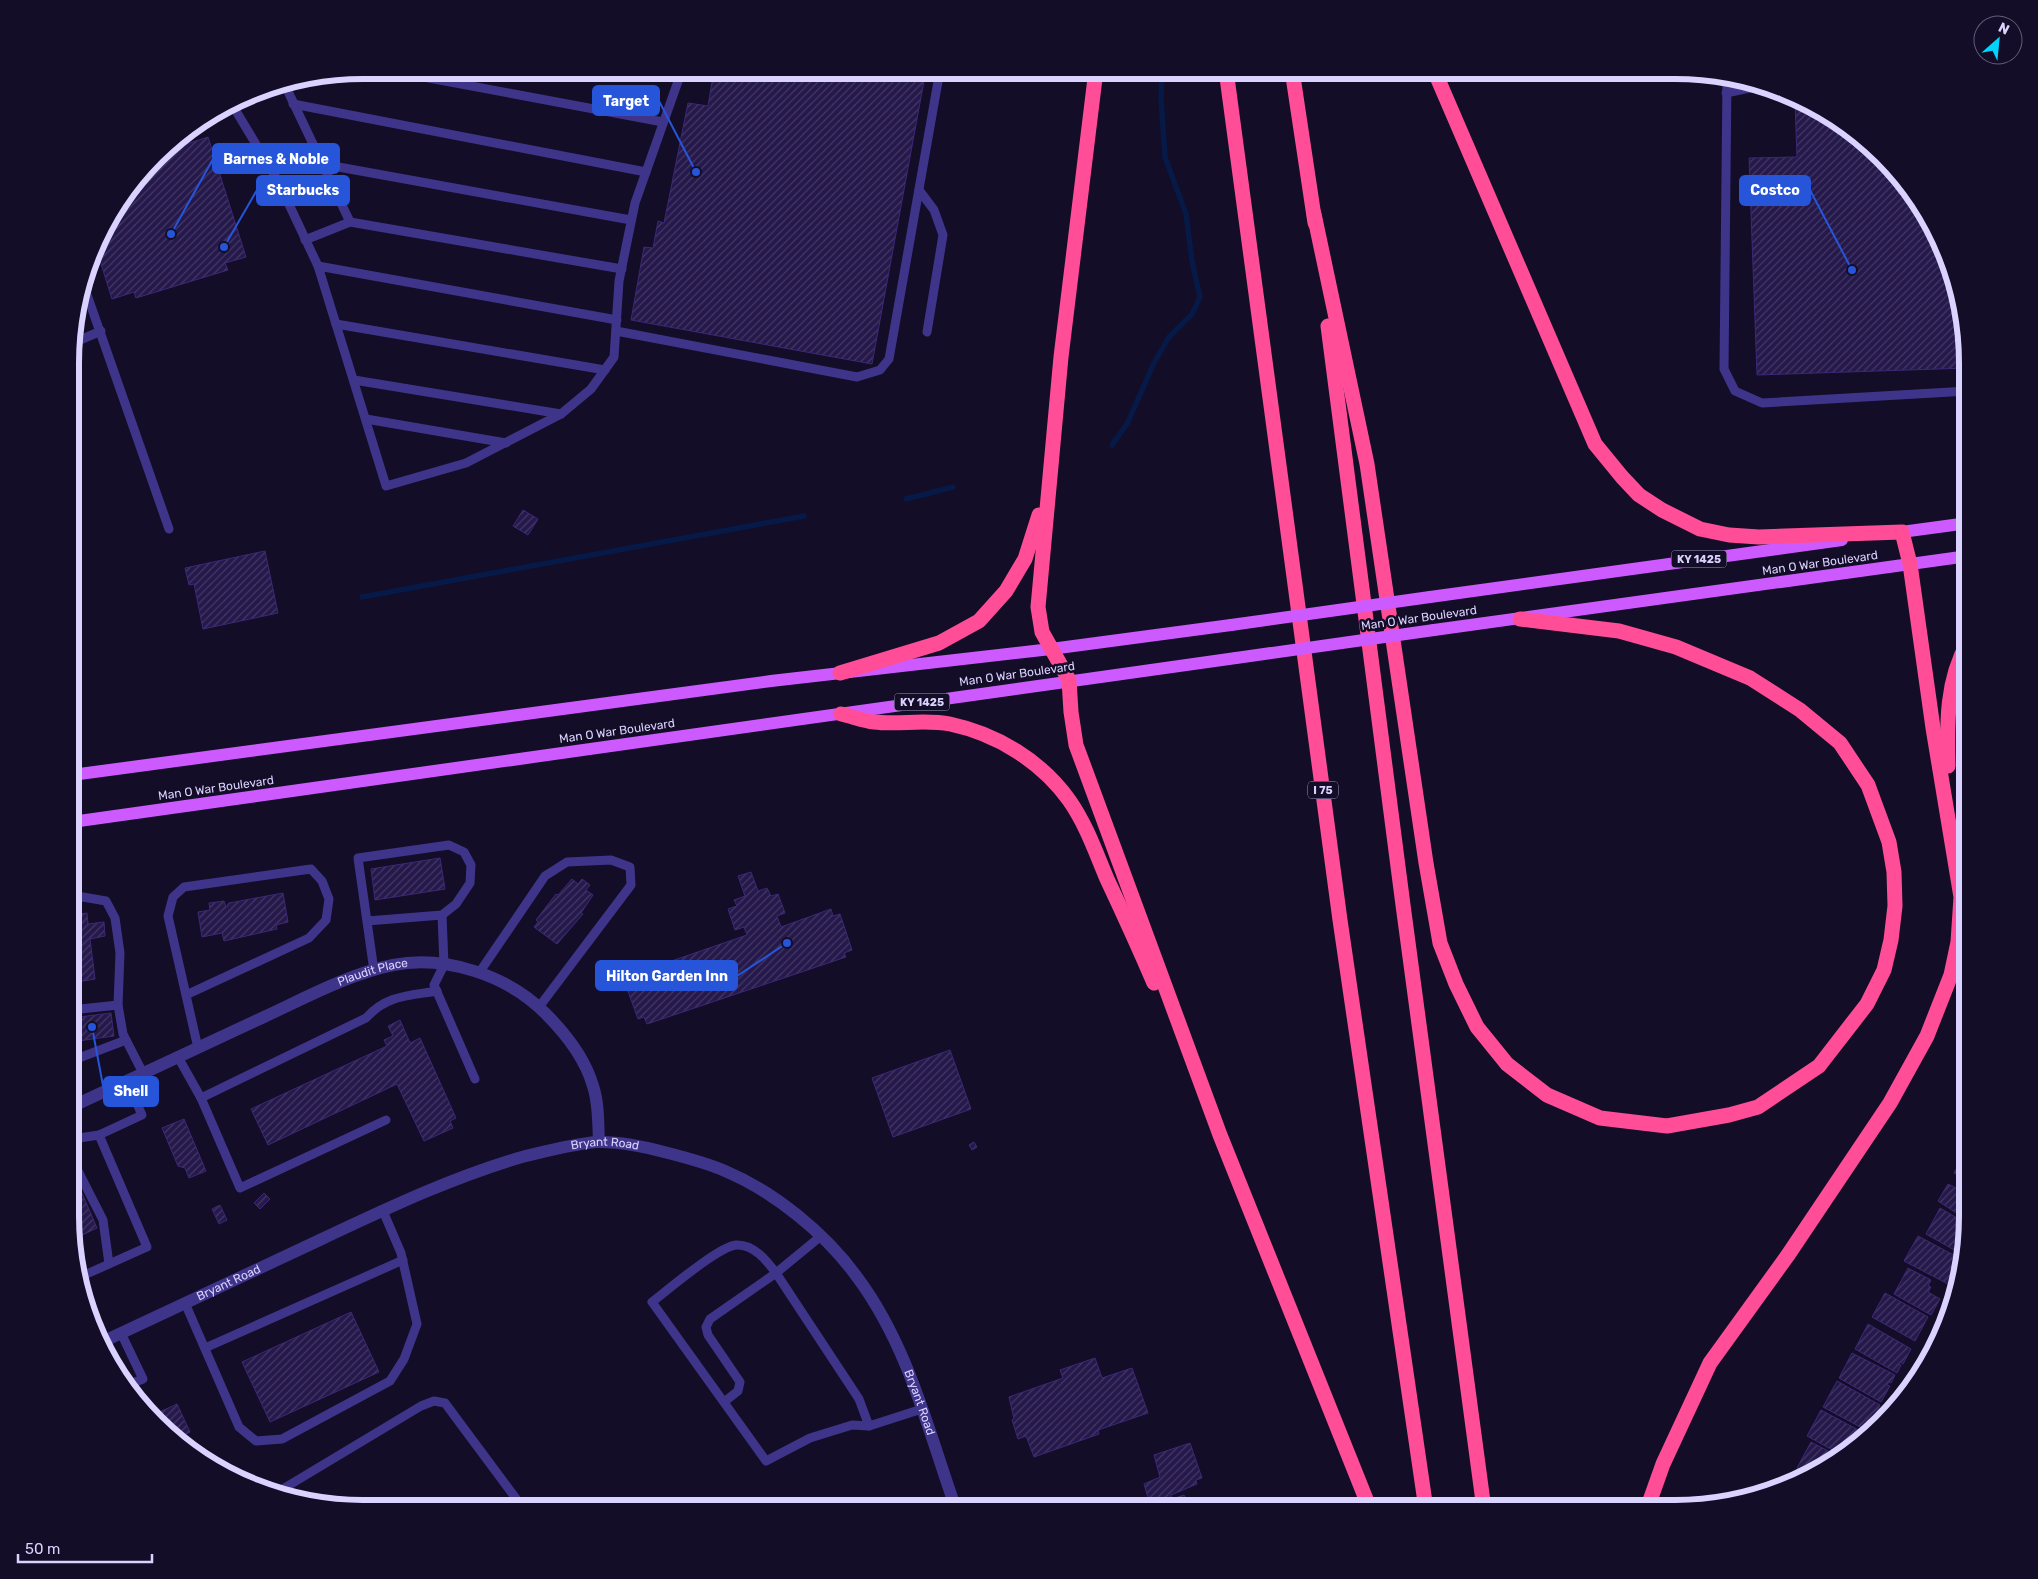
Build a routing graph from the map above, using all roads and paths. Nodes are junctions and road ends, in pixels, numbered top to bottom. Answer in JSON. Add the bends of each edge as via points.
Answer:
{"nodes":[{"id":1,"x":434,"y":79,"type":"edge"},
{"id":2,"x":678,"y":79,"type":"edge"},
{"id":3,"x":938,"y":79,"type":"edge"},
{"id":4,"x":1095,"y":79,"type":"edge"},
{"id":5,"x":1227,"y":79,"type":"edge"},
{"id":6,"x":1293,"y":79,"type":"edge"},
{"id":7,"x":1438,"y":79,"type":"edge"},
{"id":8,"x":1727,"y":84,"type":"edge"},
{"id":9,"x":1749,"y":88,"type":"edge"},
{"id":10,"x":286,"y":89,"type":"edge"},
{"id":11,"x":1726,"y":93,"type":"junction"},
{"id":12,"x":292,"y":104,"type":"junction"},
{"id":13,"x":235,"y":109,"type":"edge"},
{"id":14,"x":663,"y":122,"type":"junction"},
{"id":15,"x":322,"y":164,"type":"junction"},
{"id":16,"x":646,"y":172,"type":"junction"},
{"id":17,"x":919,"y":190,"type":"junction"},
{"id":18,"x":1314,"y":214,"type":"junction"},
{"id":19,"x":632,"y":220,"type":"junction"},
{"id":20,"x":350,"y":222,"type":"junction"},
{"id":21,"x":305,"y":240,"type":"junction"},
{"id":22,"x":318,"y":266,"type":"junction"},
{"id":23,"x":622,"y":269,"type":"junction"},
{"id":24,"x":87,"y":294,"type":"edge"},
{"id":25,"x":617,"y":320,"type":"junction"},
{"id":26,"x":336,"y":324,"type":"junction"},
{"id":27,"x":101,"y":331,"type":"junction"},
{"id":28,"x":616,"y":331,"type":"junction"},
{"id":29,"x":927,"y":332,"type":"dead end"},
{"id":30,"x":79,"y":340,"type":"edge"},
{"id":31,"x":605,"y":370,"type":"junction"},
{"id":32,"x":354,"y":380,"type":"junction"},
{"id":33,"x":1959,"y":392,"type":"edge"},
{"id":34,"x":561,"y":414,"type":"junction"},
{"id":35,"x":366,"y":420,"type":"junction"},
{"id":36,"x":506,"y":442,"type":"junction"},
{"id":37,"x":1051,"y":460,"type":"junction"},
{"id":38,"x":1959,"y":524,"type":"edge"},
{"id":39,"x":169,"y":529,"type":"dead end"},
{"id":40,"x":1902,"y":532,"type":"junction"},
{"id":41,"x":1959,"y":557,"type":"edge"},
{"id":42,"x":1910,"y":564,"type":"junction"},
{"id":43,"x":1520,"y":618,"type":"junction"},
{"id":44,"x":1050,"y":648,"type":"junction"},
{"id":45,"x":1959,"y":657,"type":"edge"},
{"id":46,"x":840,"y":673,"type":"junction"},
{"id":47,"x":1068,"y":680,"type":"junction"},
{"id":48,"x":841,"y":714,"type":"junction"},
{"id":49,"x":79,"y":768,"type":"edge"},
{"id":50,"x":118,"y":769,"type":"junction"},
{"id":51,"x":79,"y":775,"type":"edge"},
{"id":52,"x":1949,"y":818,"type":"junction"},
{"id":53,"x":79,"y":821,"type":"edge"},
{"id":54,"x":1959,"y":884,"type":"edge"},
{"id":55,"x":79,"y":897,"type":"edge"},
{"id":56,"x":442,"y":915,"type":"junction"},
{"id":57,"x":367,"y":921,"type":"junction"},
{"id":58,"x":1959,"y":927,"type":"edge"},
{"id":59,"x":444,"y":965,"type":"junction"},
{"id":60,"x":374,"y":971,"type":"junction"},
{"id":61,"x":478,"y":973,"type":"junction"},
{"id":62,"x":437,"y":991,"type":"junction"},
{"id":63,"x":186,"y":995,"type":"junction"},
{"id":64,"x":118,"y":1005,"type":"junction"},
{"id":65,"x":539,"y":1007,"type":"junction"},
{"id":66,"x":79,"y":1009,"type":"edge"},
{"id":67,"x":126,"y":1040,"type":"junction"},
{"id":68,"x":198,"y":1048,"type":"junction"},
{"id":69,"x":178,"y":1057,"type":"junction"},
{"id":70,"x":79,"y":1058,"type":"edge"},
{"id":71,"x":143,"y":1073,"type":"junction"},
{"id":72,"x":475,"y":1079,"type":"dead end"},
{"id":73,"x":127,"y":1081,"type":"junction"},
{"id":74,"x":201,"y":1098,"type":"junction"},
{"id":75,"x":79,"y":1099,"type":"edge"},
{"id":76,"x":1207,"y":1100,"type":"junction"},
{"id":77,"x":386,"y":1120,"type":"dead end"},
{"id":78,"x":100,"y":1135,"type":"junction"},
{"id":79,"x":79,"y":1138,"type":"edge"},
{"id":80,"x":599,"y":1142,"type":"junction"},
{"id":81,"x":79,"y":1173,"type":"edge"},
{"id":82,"x":383,"y":1211,"type":"junction"},
{"id":83,"x":821,"y":1236,"type":"junction"},
{"id":84,"x":403,"y":1260,"type":"junction"},
{"id":85,"x":109,"y":1264,"type":"junction"},
{"id":86,"x":776,"y":1273,"type":"junction"},
{"id":87,"x":85,"y":1275,"type":"edge"},
{"id":88,"x":185,"y":1303,"type":"junction"},
{"id":89,"x":121,"y":1333,"type":"junction"},
{"id":90,"x":107,"y":1340,"type":"edge"},
{"id":91,"x":205,"y":1348,"type":"junction"},
{"id":92,"x":133,"y":1383,"type":"edge"},
{"id":93,"x":724,"y":1402,"type":"junction"},
{"id":94,"x":922,"y":1409,"type":"junction"},
{"id":95,"x":869,"y":1426,"type":"junction"},
{"id":96,"x":283,"y":1489,"type":"edge"},
{"id":97,"x":517,"y":1500,"type":"edge"},
{"id":98,"x":953,"y":1500,"type":"edge"},
{"id":99,"x":1366,"y":1500,"type":"edge"},
{"id":100,"x":1425,"y":1500,"type":"edge"},
{"id":101,"x":1483,"y":1500,"type":"edge"},
{"id":102,"x":1650,"y":1500,"type":"edge"}],
"edges":[{"from":1,"to":14,"type":"lane"},
{"from":2,"to":14,"type":"lane"},
{"from":3,"to":17,"type":"lane"},
{"from":4,"to":37,"type":"highway","via":[[1060,357]]},
{"from":5,"to":100,"type":"highway","number":"I 75","via":[[1340,920]]},
{"from":6,"to":18,"type":"highway"},
{"from":7,"to":40,"type":"highway","via":[[1595,444],[1639,495],[1700,529],[1729,535],[1759,537]]},
{"from":8,"to":11,"type":"lane"},
{"from":9,"to":11,"type":"lane"},
{"from":10,"to":12,"type":"lane"},
{"from":11,"to":33,"type":"lane","via":[[1724,369],[1735,391],[1762,403]]},
{"from":12,"to":15,"type":"lane"},
{"from":12,"to":16,"type":"lane"},
{"from":13,"to":21,"type":"lane","via":[[278,181]]},
{"from":14,"to":16,"type":"lane"},
{"from":15,"to":19,"type":"lane"},
{"from":15,"to":20,"type":"lane"},
{"from":16,"to":19,"type":"lane"},
{"from":17,"to":28,"type":"lane","via":[[889,359],[880,370],[857,377]]},
{"from":17,"to":29,"type":"lane","via":[[934,210],[943,235]]},
{"from":18,"to":43,"type":"highway","via":[[1367,464],[1440,943],[1456,984],[1478,1027],[1507,1064],[1547,1095],[1600,1118],[1667,1126],[1729,1116],[1758,1107],[1819,1066],[1867,1004],[1884,970],[1895,906],[1894,872],[1889,842],[1868,785],[1840,743],[1800,710],[1750,678],[1676,647],[1619,631]]},
{"from":18,"to":101,"type":"highway"},
{"from":19,"to":23,"type":"lane"},
{"from":20,"to":21,"type":"lane"},
{"from":20,"to":23,"type":"lane"},
{"from":21,"to":22,"type":"lane"},
{"from":22,"to":25,"type":"lane"},
{"from":22,"to":26,"type":"lane"},
{"from":23,"to":25,"type":"lane"},
{"from":24,"to":27,"type":"lane"},
{"from":25,"to":28,"type":"lane"},
{"from":26,"to":31,"type":"lane"},
{"from":26,"to":32,"type":"lane"},
{"from":27,"to":30,"type":"lane"},
{"from":27,"to":39,"type":"lane"},
{"from":28,"to":31,"type":"lane","via":[[614,357]]},
{"from":31,"to":34,"type":"lane","via":[[591,389]]},
{"from":32,"to":34,"type":"lane"},
{"from":32,"to":35,"type":"lane"},
{"from":34,"to":36,"type":"lane"},
{"from":35,"to":36,"type":"lane"},
{"from":35,"to":36,"type":"lane","via":[[386,486],[466,463]]},
{"from":37,"to":44,"type":"highway","via":[[1038,607],[1042,632]]},
{"from":37,"to":46,"type":"highway","via":[[1038,521],[1025,559],[994,606],[979,621],[939,643]]},
{"from":38,"to":40,"type":"main road","name":"Man O War Boulevard","number":"KY 1425"},
{"from":40,"to":42,"type":"highway"},
{"from":40,"to":44,"type":"main road","name":"Man O War Boulevard","number":"KY 1425","bridge":true},
{"from":41,"to":42,"type":"main road","name":"Man O War Boulevard","number":"KY 1425"},
{"from":42,"to":43,"type":"main road","name":"Man O War Boulevard","number":"KY 1425"},
{"from":42,"to":52,"type":"highway"},
{"from":43,"to":47,"type":"main road","name":"Man O War Boulevard","number":"KY 1425","bridge":true},
{"from":44,"to":46,"type":"main road","name":"Man O War Boulevard","number":"KY 1425"},
{"from":44,"to":47,"type":"highway"},
{"from":45,"to":52,"type":"highway","via":[[1950,690],[1947,720]]},
{"from":46,"to":50,"type":"main road","name":"Man O War Boulevard","number":"KY 1425"},
{"from":47,"to":48,"type":"main road","name":"Man O War Boulevard","number":"KY 1425"},
{"from":47,"to":76,"type":"highway","via":[[1076,745]]},
{"from":48,"to":53,"type":"main road","name":"Man O War Boulevard","number":"KY 1425"},
{"from":48,"to":76,"type":"highway","via":[[874,722],[949,724],[1006,745],[1030,760],[1050,779],[1069,801],[1085,830]]},
{"from":49,"to":50,"type":"main road"},
{"from":50,"to":51,"type":"main road","name":"Man O War Boulevard"},
{"from":52,"to":54,"type":"highway"},
{"from":55,"to":64,"type":"lane","via":[[106,901],[114,918],[120,953]]},
{"from":56,"to":57,"type":"lane"},
{"from":56,"to":57,"type":"lane","via":[[456,904],[470,883],[471,865],[464,852],[448,845],[358,858]]},
{"from":56,"to":59,"type":"lane"},
{"from":57,"to":60,"type":"lane"},
{"from":58,"to":102,"type":"highway","via":[[1950,975],[1927,1036],[1884,1111],[1788,1255],[1710,1363]]},
{"from":59,"to":60,"type":"street","name":"Plaudit Place","via":[[393,965]]},
{"from":59,"to":61,"type":"street","name":"Plaudit Place"},
{"from":59,"to":62,"type":"lane","via":[[434,985]]},
{"from":60,"to":68,"type":"street","name":"Plaudit Place","via":[[312,995]]},
{"from":61,"to":65,"type":"street","name":"Plaudit Place","via":[[519,992]]},
{"from":61,"to":65,"type":"lane","via":[[545,876],[567,862],[611,860],[630,867],[631,885]]},
{"from":62,"to":72,"type":"lane"},
{"from":62,"to":74,"type":"lane","via":[[390,1000],[366,1018]]},
{"from":63,"to":63,"type":"lane","via":[[168,916],[174,897],[184,887],[312,869],[322,881],[329,900],[326,920],[309,938]]},
{"from":63,"to":68,"type":"lane"},
{"from":64,"to":66,"type":"lane"},
{"from":64,"to":67,"type":"lane"},
{"from":65,"to":80,"type":"street","name":"Plaudit Place","via":[[570,1041],[584,1064],[597,1106]]},
{"from":67,"to":70,"type":"lane"},
{"from":67,"to":71,"type":"lane"},
{"from":68,"to":69,"type":"street","name":"Plaudit Place"},
{"from":69,"to":71,"type":"street","name":"Plaudit Place"},
{"from":69,"to":74,"type":"lane"},
{"from":71,"to":73,"type":"street","name":"Plaudit Place"},
{"from":73,"to":75,"type":"street","name":"Plaudit Place"},
{"from":73,"to":78,"type":"lane","via":[[142,1115]]},
{"from":74,"to":77,"type":"lane","via":[[240,1188]]},
{"from":76,"to":99,"type":"highway"},
{"from":78,"to":79,"type":"lane"},
{"from":78,"to":85,"type":"lane","via":[[147,1247]]},
{"from":80,"to":82,"type":"street","name":"Bryant Road","via":[[562,1146],[505,1162],[457,1178]]},
{"from":80,"to":83,"type":"street","name":"Bryant Road","via":[[654,1149],[726,1171],[756,1187]]},
{"from":81,"to":85,"type":"lane","via":[[103,1220]]},
{"from":82,"to":84,"type":"lane"},
{"from":82,"to":88,"type":"street","name":"Bryant Road"},
{"from":83,"to":86,"type":"lane"},
{"from":83,"to":94,"type":"street","name":"Bryant Road","via":[[857,1276],[871,1298],[898,1348]]},
{"from":84,"to":91,"type":"lane"},
{"from":84,"to":91,"type":"lane","via":[[417,1324],[404,1359],[390,1381],[282,1439],[256,1441],[239,1427]]},
{"from":85,"to":87,"type":"lane"},
{"from":86,"to":93,"type":"lane","via":[[710,1319],[706,1327],[708,1335],[740,1382],[738,1391]]},
{"from":86,"to":93,"type":"lane","via":[[754,1250],[737,1245],[722,1250],[652,1302]]},
{"from":86,"to":95,"type":"lane","via":[[859,1399]]},
{"from":88,"to":89,"type":"street","name":"Bryant Road"},
{"from":88,"to":91,"type":"lane"},
{"from":89,"to":90,"type":"street","name":"Bryant Road"},
{"from":89,"to":92,"type":"lane","via":[[143,1379]]},
{"from":93,"to":95,"type":"lane","via":[[766,1461],[810,1438],[852,1425]]},
{"from":94,"to":95,"type":"lane"},
{"from":94,"to":98,"type":"street","name":"Bryant Road"},
{"from":96,"to":97,"type":"lane","via":[[434,1401],[445,1403]]}]}
